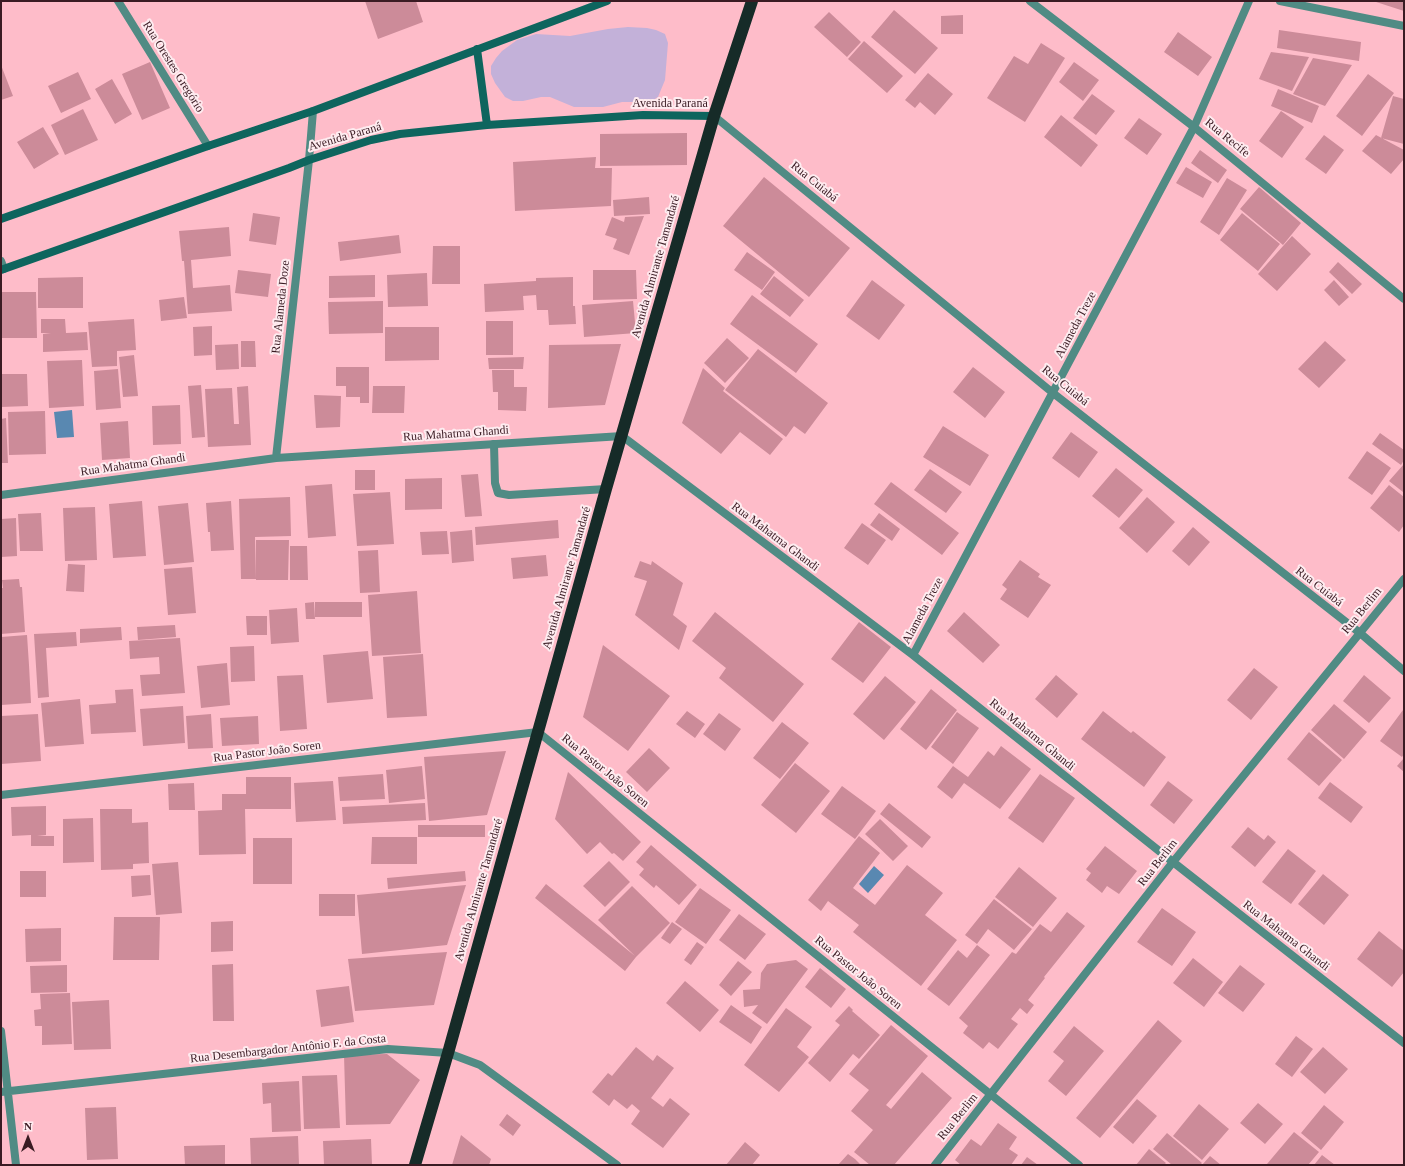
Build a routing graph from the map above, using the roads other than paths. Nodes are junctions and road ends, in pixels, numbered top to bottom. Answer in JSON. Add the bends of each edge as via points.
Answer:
{"nodes":[{"id":1,"x":118,"y":1,"type":"edge"},
{"id":2,"x":607,"y":1,"type":"edge"},
{"id":3,"x":752,"y":1,"type":"edge"},
{"id":4,"x":1030,"y":1,"type":"edge"},
{"id":5,"x":1249,"y":1,"type":"edge"},
{"id":6,"x":1280,"y":1,"type":"edge"},
{"id":7,"x":1404,"y":26,"type":"edge"},
{"id":8,"x":477,"y":49,"type":"junction"},
{"id":9,"x":313,"y":110,"type":"junction"},
{"id":10,"x":714,"y":116,"type":"junction"},
{"id":11,"x":487,"y":125,"type":"junction"},
{"id":12,"x":1194,"y":127,"type":"junction"},
{"id":13,"x":208,"y":146,"type":"junction"},
{"id":14,"x":309,"y":160,"type":"junction"},
{"id":15,"x":1,"y":219,"type":"edge"},
{"id":16,"x":2,"y":267,"type":"edge"},
{"id":17,"x":1404,"y":299,"type":"edge"},
{"id":18,"x":1053,"y":393,"type":"junction"},
{"id":19,"x":622,"y":436,"type":"junction"},
{"id":20,"x":494,"y":444,"type":"junction"},
{"id":21,"x":276,"y":458,"type":"junction"},
{"id":22,"x":606,"y":489,"type":"junction"},
{"id":23,"x":1,"y":495,"type":"edge"},
{"id":24,"x":1404,"y":578,"type":"edge"},
{"id":25,"x":1360,"y":633,"type":"junction"},
{"id":26,"x":913,"y":655,"type":"junction"},
{"id":27,"x":1404,"y":671,"type":"edge"},
{"id":28,"x":538,"y":732,"type":"junction"},
{"id":29,"x":1,"y":795,"type":"edge"},
{"id":30,"x":1173,"y":862,"type":"junction"},
{"id":31,"x":1,"y":1031,"type":"edge"},
{"id":32,"x":1404,"y":1043,"type":"edge"},
{"id":33,"x":448,"y":1053,"type":"junction"},
{"id":34,"x":5,"y":1092,"type":"edge"},
{"id":35,"x":991,"y":1096,"type":"junction"},
{"id":36,"x":16,"y":1165,"type":"edge"},
{"id":37,"x":415,"y":1165,"type":"edge"},
{"id":38,"x":616,"y":1165,"type":"edge"},
{"id":39,"x":935,"y":1165,"type":"edge"},
{"id":40,"x":1079,"y":1165,"type":"edge"}],
"edges":[{"from":1,"to":13,"type":"street","name":"Rua Orestes Gregório"},
{"from":2,"to":8,"type":"street"},
{"from":3,"to":10,"type":"highway","name":"Avenida Almirante Tamandaré"},
{"from":4,"to":12,"type":"street","name":"Rua Recife"},
{"from":5,"to":12,"type":"street","name":"Alameda Treze"},
{"from":6,"to":7,"type":"street"},
{"from":8,"to":9,"type":"street"},
{"from":8,"to":11,"type":"street"},
{"from":9,"to":13,"type":"street"},
{"from":9,"to":14,"type":"street","name":"Rua Alameda Doze"},
{"from":10,"to":11,"type":"street","name":"Avenida Paraná","via":[[643,115]]},
{"from":10,"to":18,"type":"street","name":"Rua Cuiabá"},
{"from":10,"to":19,"type":"highway","name":"Avenida Almirante Tamandaré"},
{"from":11,"to":14,"type":"street","name":"Avenida Paraná","via":[[400,134],[370,140]]},
{"from":12,"to":17,"type":"street","name":"Rua Recife"},
{"from":12,"to":18,"type":"street","name":"Alameda Treze"},
{"from":13,"to":15,"type":"street"},
{"from":14,"to":16,"type":"street","name":"Avenida Paraná"},
{"from":14,"to":21,"type":"street","name":"Rua Alameda Doze"},
{"from":18,"to":25,"type":"street","name":"Rua Cuiabá"},
{"from":18,"to":26,"type":"street","name":"Alameda Treze"},
{"from":19,"to":20,"type":"street","name":"Rua Mahatma Ghandi"},
{"from":19,"to":22,"type":"highway","name":"Avenida Almirante Tamandaré"},
{"from":19,"to":26,"type":"street","name":"Rua Mahatma Ghandi"},
{"from":20,"to":21,"type":"street","name":"Rua Mahatma Ghandi"},
{"from":20,"to":22,"type":"street","via":[[495,483],[498,493],[509,495]]},
{"from":21,"to":23,"type":"street","name":"Rua Mahatma Ghandi"},
{"from":22,"to":28,"type":"highway","name":"Avenida Almirante Tamandaré"},
{"from":24,"to":25,"type":"street","name":"Rua Berlim"},
{"from":25,"to":27,"type":"street","name":"Rua Cuiabá"},
{"from":25,"to":30,"type":"street","name":"Rua Berlim"},
{"from":26,"to":30,"type":"street","name":"Rua Mahatma Ghandi"},
{"from":28,"to":29,"type":"street","name":"Rua Pastor João Soren"},
{"from":28,"to":33,"type":"highway","name":"Avenida Almirante Tamandaré"},
{"from":28,"to":35,"type":"street","name":"Rua Pastor João Soren"},
{"from":30,"to":32,"type":"street","name":"Rua Mahatma Ghandi"},
{"from":30,"to":35,"type":"street","name":"Rua Berlim"},
{"from":31,"to":34,"type":"street"},
{"from":33,"to":34,"type":"street","name":"Rua Desembargador Antônio F. da Costa","via":[[388,1049]]},
{"from":33,"to":37,"type":"highway","name":"Avenida Almirante Tamandaré"},
{"from":33,"to":38,"type":"street","name":"Rua Desembargador Antônio F. da Costa","via":[[480,1065]]},
{"from":34,"to":36,"type":"street"},
{"from":35,"to":39,"type":"street","name":"Rua Berlim"},
{"from":35,"to":40,"type":"street","name":"Rua Pastor João Soren"}]}
